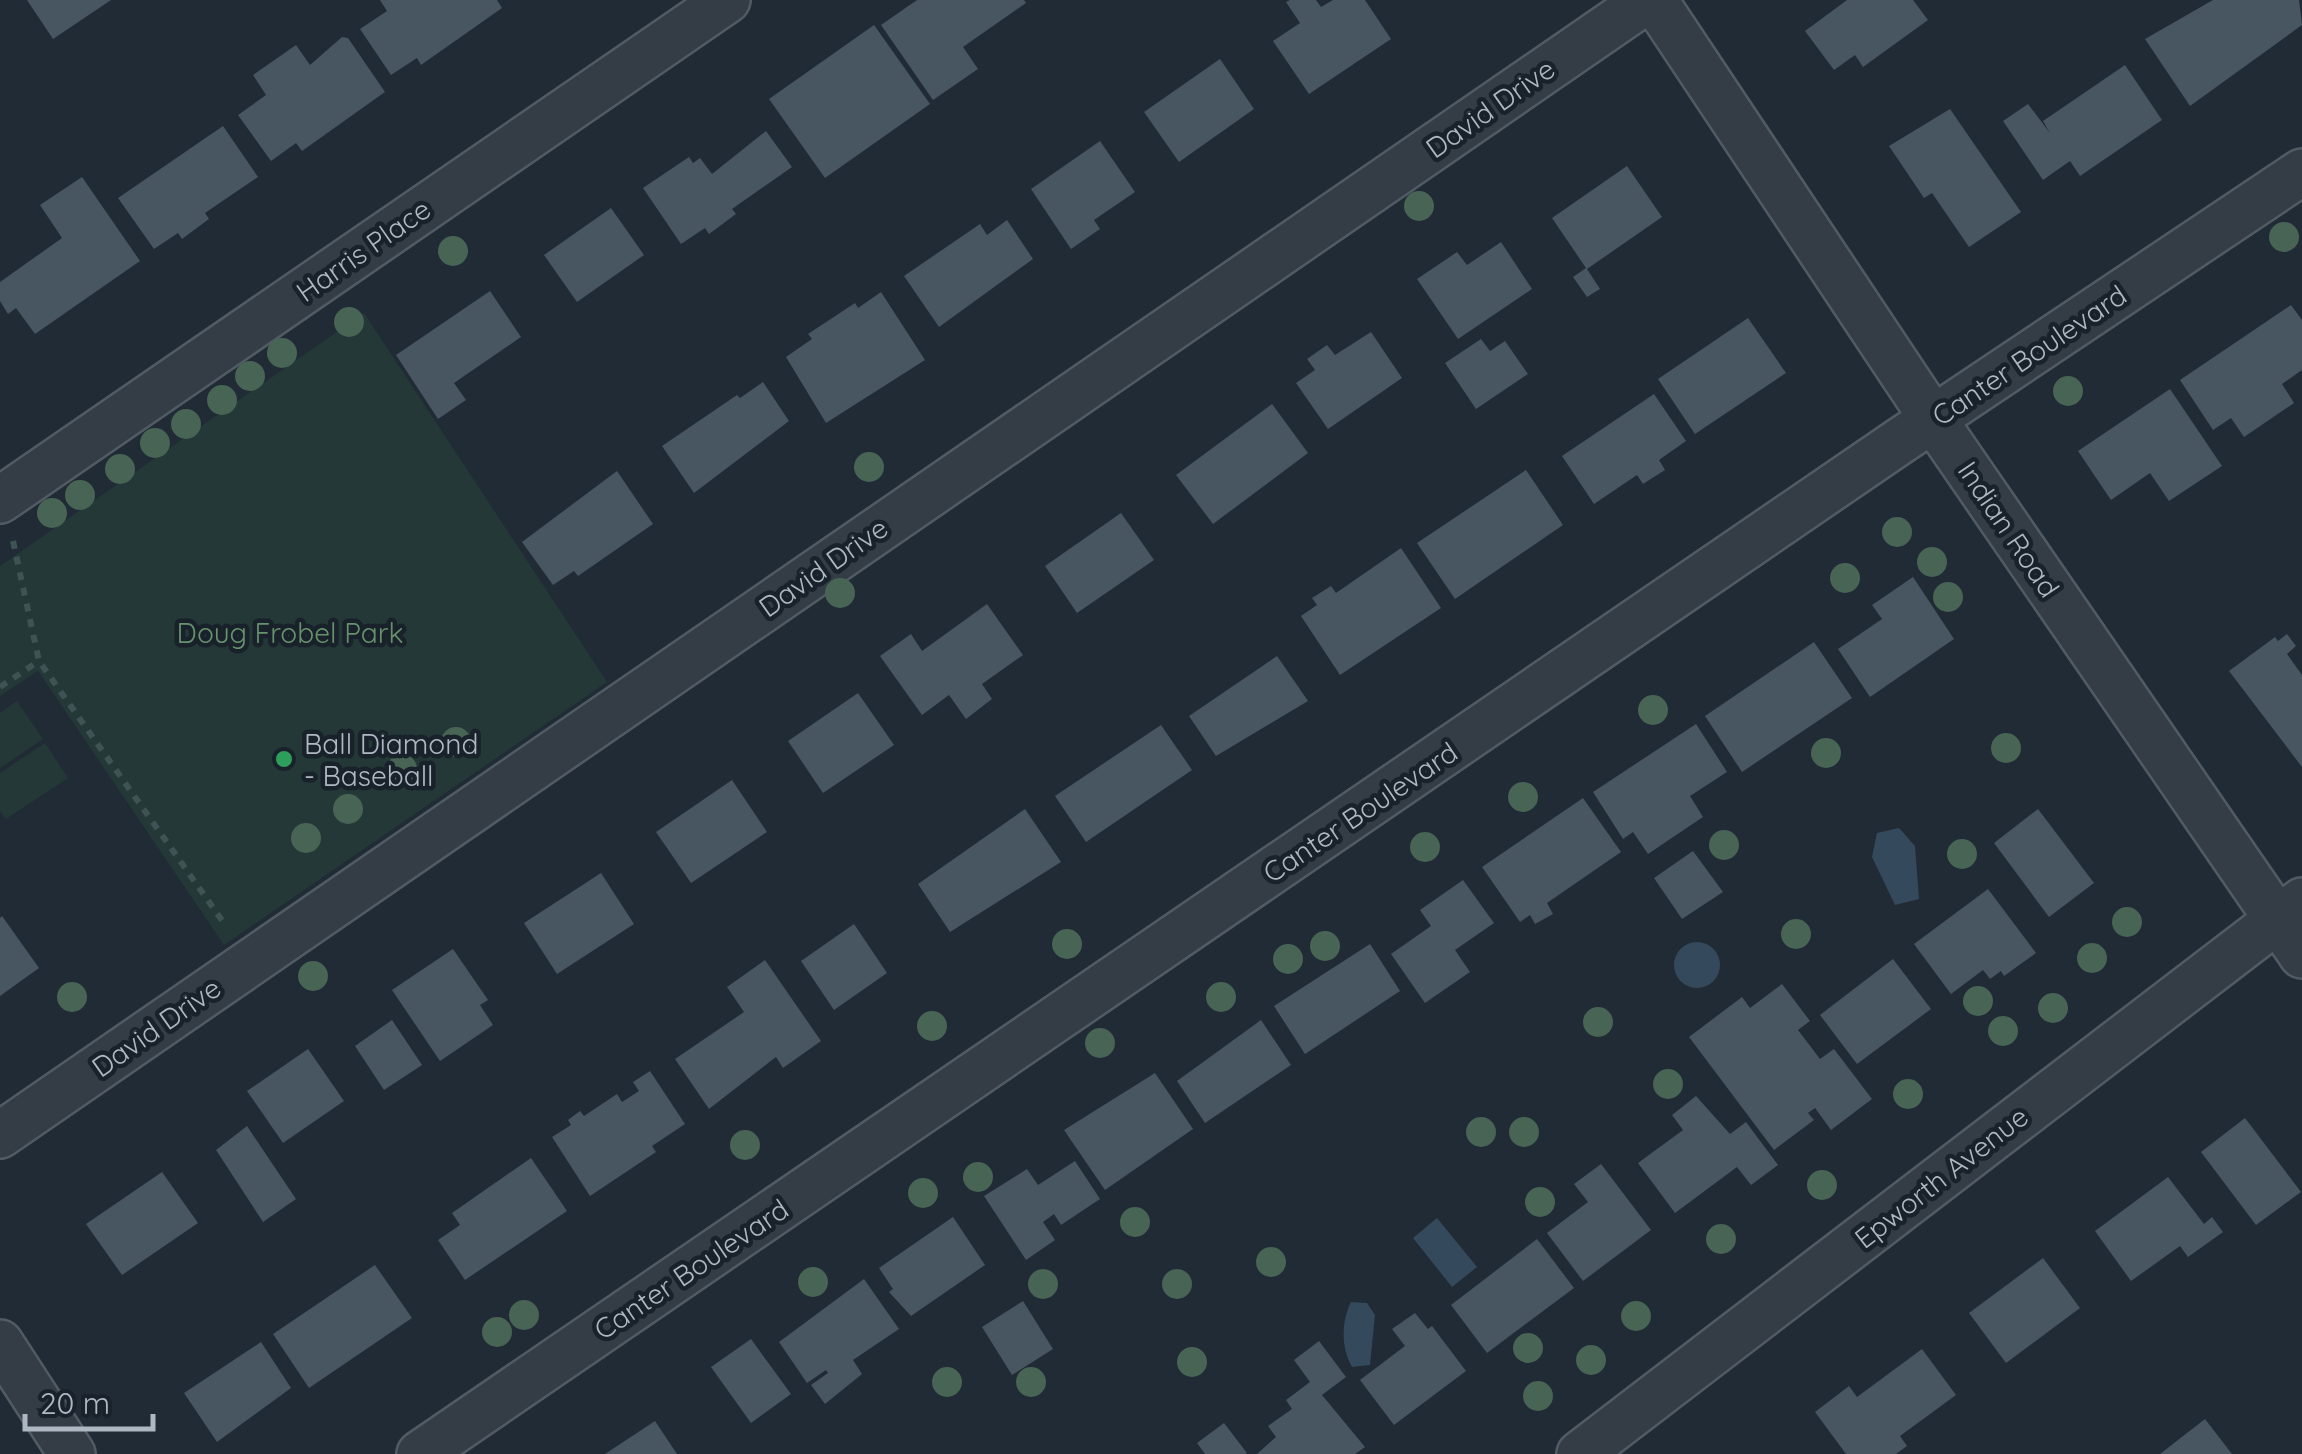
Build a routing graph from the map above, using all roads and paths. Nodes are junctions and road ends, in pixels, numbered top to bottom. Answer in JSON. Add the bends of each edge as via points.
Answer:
{"nodes":[{"id":1,"x":727,"y":0,"type":"edge"},
{"id":2,"x":1650,"y":0,"type":"edge"},
{"id":3,"x":2302,"y":172,"type":"edge"},
{"id":4,"x":1933,"y":419,"type":"junction"},
{"id":5,"x":5,"y":516,"type":"edge"},
{"id":6,"x":39,"y":661,"type":"junction"},
{"id":7,"x":0,"y":688,"type":"edge"},
{"id":8,"x":2294,"y":925,"type":"edge"},
{"id":9,"x":251,"y":962,"type":"junction"},
{"id":10,"x":0,"y":1135,"type":"edge"},
{"id":11,"x":0,"y":1343,"type":"edge"},
{"id":12,"x":72,"y":1454,"type":"edge"},
{"id":13,"x":420,"y":1454,"type":"edge"},
{"id":14,"x":1580,"y":1454,"type":"edge"}],
"edges":[{"from":1,"to":5,"type":"street","name":"Harris Place"},
{"from":2,"to":4,"type":"street","name":"Indian Road"},
{"from":2,"to":9,"type":"street","name":"David Drive"},
{"from":3,"to":4,"type":"street","name":"Canter Boulevard"},
{"from":4,"to":8,"type":"street","name":"Indian Road"},
{"from":4,"to":13,"type":"street","name":"Canter Boulevard"},
{"from":5,"to":6,"type":"path"},
{"from":6,"to":7,"type":"path"},
{"from":6,"to":9,"type":"path"},
{"from":8,"to":14,"type":"street","name":"Epworth Avenue"},
{"from":9,"to":10,"type":"street","name":"David Drive"},
{"from":11,"to":12,"type":"street"}]}
